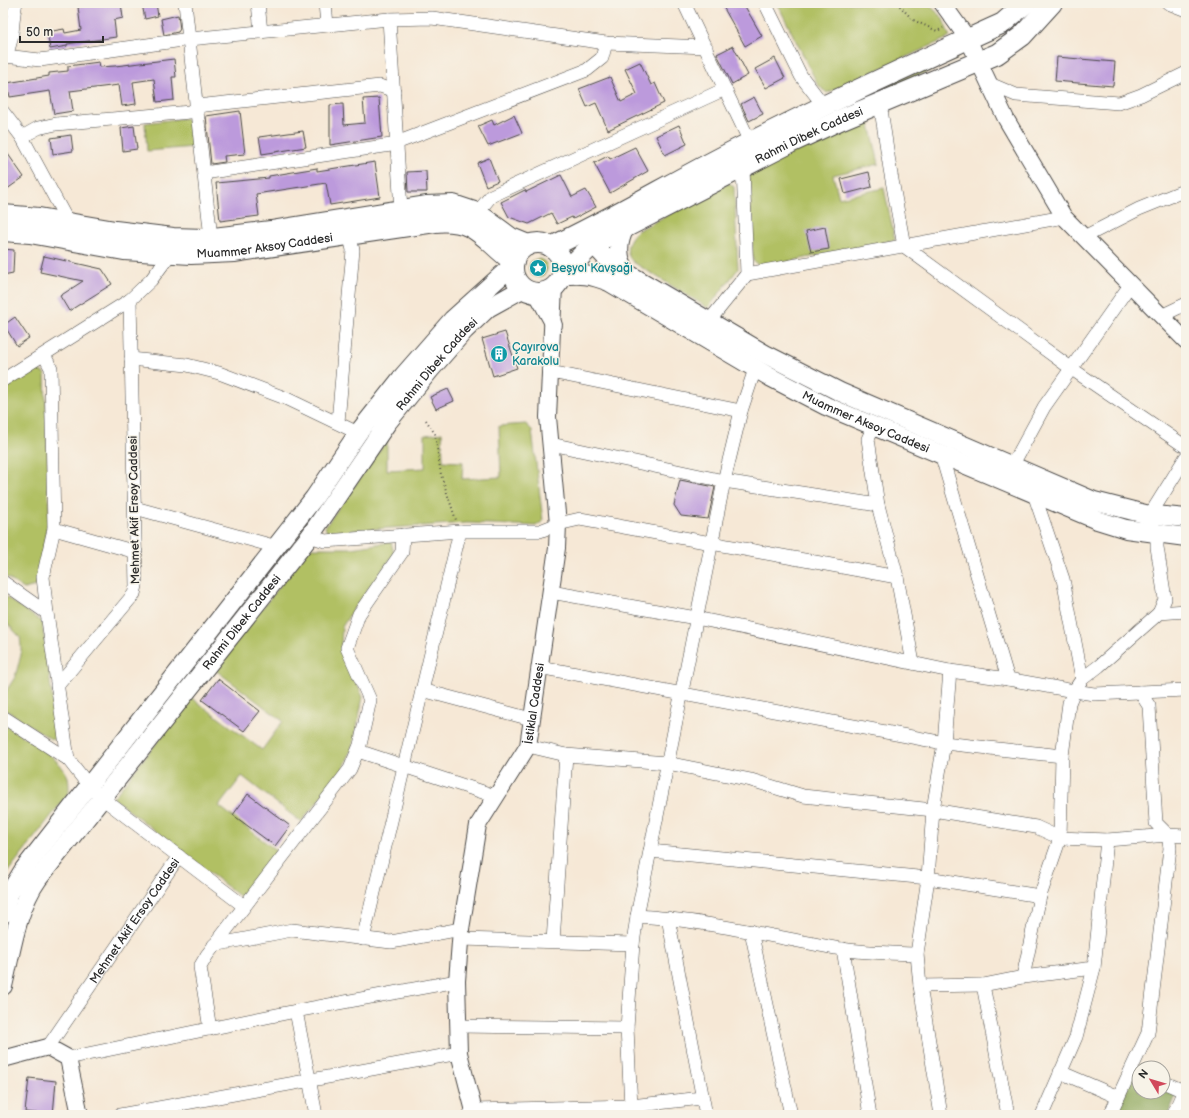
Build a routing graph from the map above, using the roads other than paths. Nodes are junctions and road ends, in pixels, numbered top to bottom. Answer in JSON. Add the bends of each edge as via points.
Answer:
{"nodes":[{"id":1,"x":16,"y":3,"type":"edge"},
{"id":2,"x":185,"y":3,"type":"edge"},
{"id":3,"x":258,"y":3,"type":"edge"},
{"id":4,"x":325,"y":3,"type":"edge"},
{"id":5,"x":684,"y":3,"type":"edge"},
{"id":6,"x":765,"y":3,"type":"edge"},
{"id":7,"x":942,"y":3,"type":"edge"},
{"id":8,"x":1026,"y":3,"type":"edge"},
{"id":9,"x":1052,"y":3,"type":"edge"},
{"id":10,"x":1168,"y":3,"type":"edge"},
{"id":11,"x":1186,"y":10,"type":"edge"},
{"id":12,"x":389,"y":19,"type":"junction"},
{"id":13,"x":327,"y":25,"type":"junction"},
{"id":14,"x":260,"y":32,"type":"junction"},
{"id":15,"x":190,"y":39,"type":"junction"},
{"id":16,"x":968,"y":40,"type":"junction"},
{"id":17,"x":606,"y":42,"type":"junction"},
{"id":18,"x":706,"y":47,"type":"junction"},
{"id":19,"x":4,"y":57,"type":"edge"},
{"id":20,"x":978,"y":62,"type":"junction"},
{"id":21,"x":1186,"y":73,"type":"edge"},
{"id":22,"x":990,"y":84,"type":"junction"},
{"id":23,"x":725,"y":89,"type":"junction"},
{"id":24,"x":394,"y":91,"type":"junction"},
{"id":25,"x":880,"y":103,"type":"junction"},
{"id":26,"x":197,"y":106,"type":"junction"},
{"id":27,"x":824,"y":106,"type":"junction"},
{"id":28,"x":3,"y":112,"type":"edge"},
{"id":29,"x":22,"y":137,"type":"junction"},
{"id":30,"x":750,"y":142,"type":"junction"},
{"id":31,"x":397,"y":143,"type":"junction"},
{"id":32,"x":743,"y":167,"type":"junction"},
{"id":33,"x":204,"y":173,"type":"junction"},
{"id":34,"x":1186,"y":190,"type":"edge"},
{"id":35,"x":401,"y":210,"type":"junction"},
{"id":36,"x":477,"y":213,"type":"junction"},
{"id":37,"x":3,"y":215,"type":"edge"},
{"id":38,"x":1064,"y":217,"type":"junction"},
{"id":39,"x":69,"y":224,"type":"junction"},
{"id":40,"x":625,"y":228,"type":"junction"},
{"id":41,"x":3,"y":230,"type":"edge"},
{"id":42,"x":349,"y":234,"type":"junction"},
{"id":43,"x":1084,"y":237,"type":"junction"},
{"id":44,"x":211,"y":238,"type":"junction"},
{"id":45,"x":586,"y":239,"type":"junction"},
{"id":46,"x":528,"y":245,"type":"junction"},
{"id":47,"x":904,"y":246,"type":"junction"},
{"id":48,"x":551,"y":247,"type":"junction"},
{"id":49,"x":171,"y":253,"type":"junction"},
{"id":50,"x":514,"y":264,"type":"junction"},
{"id":51,"x":626,"y":272,"type":"junction"},
{"id":52,"x":746,"y":274,"type":"junction"},
{"id":53,"x":559,"y":277,"type":"junction"},
{"id":54,"x":1130,"y":285,"type":"junction"},
{"id":55,"x":530,"y":290,"type":"junction"},
{"id":56,"x":130,"y":300,"type":"junction"},
{"id":57,"x":1186,"y":304,"type":"edge"},
{"id":58,"x":1161,"y":316,"type":"junction"},
{"id":59,"x":709,"y":321,"type":"junction"},
{"id":60,"x":554,"y":325,"type":"junction"},
{"id":61,"x":1186,"y":341,"type":"edge"},
{"id":62,"x":44,"y":355,"type":"junction"},
{"id":63,"x":131,"y":359,"type":"junction"},
{"id":64,"x":755,"y":368,"type":"junction"},
{"id":65,"x":1072,"y":369,"type":"junction"},
{"id":66,"x":551,"y":372,"type":"junction"},
{"id":67,"x":3,"y":380,"type":"edge"},
{"id":68,"x":741,"y":411,"type":"junction"},
{"id":69,"x":338,"y":422,"type":"junction"},
{"id":70,"x":874,"y":426,"type":"junction"},
{"id":71,"x":358,"y":433,"type":"junction"},
{"id":72,"x":551,"y":444,"type":"junction"},
{"id":73,"x":1186,"y":447,"type":"edge"},
{"id":74,"x":941,"y":454,"type":"junction"},
{"id":75,"x":1186,"y":457,"type":"edge"},
{"id":76,"x":1012,"y":466,"type":"junction"},
{"id":77,"x":724,"y":481,"type":"junction"},
{"id":78,"x":1034,"y":494,"type":"junction"},
{"id":79,"x":878,"y":505,"type":"junction"},
{"id":80,"x":135,"y":508,"type":"junction"},
{"id":81,"x":1150,"y":515,"type":"junction"},
{"id":82,"x":1186,"y":518,"type":"edge"},
{"id":83,"x":558,"y":524,"type":"junction"},
{"id":84,"x":54,"y":529,"type":"junction"},
{"id":85,"x":460,"y":531,"type":"junction"},
{"id":86,"x":1157,"y":534,"type":"junction"},
{"id":87,"x":403,"y":535,"type":"junction"},
{"id":88,"x":310,"y":536,"type":"junction"},
{"id":89,"x":1186,"y":537,"type":"edge"},
{"id":90,"x":711,"y":545,"type":"junction"},
{"id":91,"x":277,"y":546,"type":"junction"},
{"id":92,"x":136,"y":552,"type":"junction"},
{"id":93,"x":897,"y":577,"type":"junction"},
{"id":94,"x":3,"y":582,"type":"edge"},
{"id":95,"x":551,"y":592,"type":"junction"},
{"id":96,"x":1186,"y":611,"type":"edge"},
{"id":97,"x":47,"y":612,"type":"junction"},
{"id":98,"x":1159,"y":613,"type":"junction"},
{"id":99,"x":696,"y":618,"type":"junction"},
{"id":100,"x":913,"y":663,"type":"junction"},
{"id":101,"x":539,"y":667,"type":"junction"},
{"id":102,"x":950,"y":671,"type":"junction"},
{"id":103,"x":1008,"y":679,"type":"junction"},
{"id":104,"x":1082,"y":679,"type":"junction"},
{"id":105,"x":57,"y":686,"type":"junction"},
{"id":106,"x":422,"y":690,"type":"junction"},
{"id":107,"x":1186,"y":690,"type":"edge"},
{"id":108,"x":1074,"y":691,"type":"junction"},
{"id":109,"x":1140,"y":692,"type":"junction"},
{"id":110,"x":681,"y":694,"type":"junction"},
{"id":111,"x":3,"y":717,"type":"edge"},
{"id":112,"x":531,"y":719,"type":"junction"},
{"id":113,"x":944,"y":743,"type":"junction"},
{"id":114,"x":528,"y":746,"type":"junction"},
{"id":115,"x":358,"y":751,"type":"junction"},
{"id":116,"x":566,"y":755,"type":"junction"},
{"id":117,"x":1062,"y":756,"type":"junction"},
{"id":118,"x":68,"y":758,"type":"junction"},
{"id":119,"x":667,"y":763,"type":"junction"},
{"id":120,"x":404,"y":766,"type":"junction"},
{"id":121,"x":96,"y":792,"type":"junction"},
{"id":122,"x":495,"y":796,"type":"junction"},
{"id":123,"x":934,"y":810,"type":"junction"},
{"id":124,"x":1168,"y":835,"type":"junction"},
{"id":125,"x":1186,"y":836,"type":"edge"},
{"id":126,"x":1060,"y":838,"type":"junction"},
{"id":127,"x":1107,"y":840,"type":"junction"},
{"id":128,"x":650,"y":851,"type":"junction"},
{"id":129,"x":179,"y":856,"type":"junction"},
{"id":130,"x":928,"y":878,"type":"junction"},
{"id":131,"x":1040,"y":896,"type":"junction"},
{"id":132,"x":244,"y":906,"type":"junction"},
{"id":133,"x":3,"y":914,"type":"edge"},
{"id":134,"x":637,"y":916,"type":"junction"},
{"id":135,"x":668,"y":918,"type":"junction"},
{"id":136,"x":751,"y":931,"type":"junction"},
{"id":137,"x":461,"y":934,"type":"junction"},
{"id":138,"x":363,"y":939,"type":"junction"},
{"id":139,"x":553,"y":942,"type":"junction"},
{"id":140,"x":633,"y":944,"type":"junction"},
{"id":141,"x":214,"y":945,"type":"junction"},
{"id":142,"x":843,"y":950,"type":"junction"},
{"id":143,"x":917,"y":954,"type":"junction"},
{"id":144,"x":1094,"y":968,"type":"junction"},
{"id":145,"x":1023,"y":977,"type":"junction"},
{"id":146,"x":458,"y":981,"type":"junction"},
{"id":147,"x":983,"y":985,"type":"junction"},
{"id":148,"x":3,"y":986,"type":"edge"},
{"id":149,"x":920,"y":986,"type":"junction"},
{"id":150,"x":296,"y":1011,"type":"junction"},
{"id":151,"x":458,"y":1026,"type":"junction"},
{"id":152,"x":627,"y":1028,"type":"junction"},
{"id":153,"x":210,"y":1029,"type":"junction"},
{"id":154,"x":48,"y":1048,"type":"junction"},
{"id":155,"x":460,"y":1052,"type":"junction"},
{"id":156,"x":68,"y":1058,"type":"junction"},
{"id":157,"x":3,"y":1059,"type":"edge"},
{"id":158,"x":1139,"y":1060,"type":"edge"},
{"id":159,"x":1060,"y":1072,"type":"junction"},
{"id":160,"x":1131,"y":1076,"type":"edge"},
{"id":161,"x":309,"y":1079,"type":"junction"},
{"id":162,"x":1171,"y":1085,"type":"edge"},
{"id":163,"x":1185,"y":1089,"type":"edge"},
{"id":164,"x":1118,"y":1097,"type":"junction"},
{"id":165,"x":702,"y":1098,"type":"junction"},
{"id":166,"x":630,"y":1106,"type":"junction"},
{"id":167,"x":555,"y":1107,"type":"junction"},
{"id":168,"x":472,"y":1113,"type":"edge"},
{"id":169,"x":80,"y":1115,"type":"edge"},
{"id":170,"x":120,"y":1115,"type":"edge"},
{"id":171,"x":316,"y":1115,"type":"edge"},
{"id":172,"x":568,"y":1115,"type":"edge"},
{"id":173,"x":706,"y":1115,"type":"edge"},
{"id":174,"x":791,"y":1115,"type":"edge"},
{"id":175,"x":870,"y":1115,"type":"edge"},
{"id":176,"x":941,"y":1115,"type":"edge"},
{"id":177,"x":1008,"y":1115,"type":"edge"},
{"id":178,"x":1042,"y":1115,"type":"edge"},
{"id":179,"x":1110,"y":1115,"type":"edge"},
{"id":180,"x":1173,"y":1115,"type":"edge"}],
"edges":[{"from":1,"to":19,"type":"street","via":[[10,48]]},
{"from":2,"to":15,"type":"street"},
{"from":3,"to":14,"type":"street"},
{"from":4,"to":13,"type":"street"},
{"from":5,"to":18,"type":"street"},
{"from":6,"to":27,"type":"street","via":[[801,76]]},
{"from":7,"to":16,"type":"street"},
{"from":8,"to":16,"type":"main road","name":"Rahmi Dibek Caddesi","via":[[1003,23]]},
{"from":9,"to":20,"type":"main road","name":"Rahmi Dibek Caddesi","via":[[1034,25],[1011,45]]},
{"from":10,"to":11,"type":"street"},
{"from":12,"to":13,"type":"street"},
{"from":12,"to":17,"type":"street","via":[[432,18]]},
{"from":12,"to":24,"type":"street"},
{"from":13,"to":14,"type":"street"},
{"from":14,"to":15,"type":"street"},
{"from":15,"to":19,"type":"street","via":[[40,60]]},
{"from":15,"to":26,"type":"street"},
{"from":16,"to":20,"type":"street"},
{"from":16,"to":27,"type":"main road","name":"Rahmi Dibek Caddesi"},
{"from":17,"to":18,"type":"street"},
{"from":17,"to":31,"type":"street","via":[[602,58],[586,70]]},
{"from":18,"to":23,"type":"street"},
{"from":20,"to":22,"type":"street"},
{"from":20,"to":25,"type":"main road","name":"Rahmi Dibek Caddesi"},
{"from":21,"to":22,"type":"street","via":[[1141,96],[1119,103],[1016,95]]},
{"from":22,"to":38,"type":"street","via":[[1006,119]]},
{"from":23,"to":30,"type":"street"},
{"from":23,"to":36,"type":"street","via":[[491,196]]},
{"from":24,"to":26,"type":"street","via":[[380,86]]},
{"from":24,"to":31,"type":"street"},
{"from":25,"to":32,"type":"main road","name":"Rahmi Dibek Caddesi"},
{"from":25,"to":47,"type":"street"},
{"from":26,"to":29,"type":"street","via":[[190,112],[56,124],[38,128]]},
{"from":26,"to":33,"type":"street"},
{"from":27,"to":30,"type":"main road","name":"Rahmi Dibek Caddesi"},
{"from":28,"to":29,"type":"street"},
{"from":29,"to":39,"type":"street"},
{"from":30,"to":45,"type":"main road","name":"Rahmi Dibek Caddesi"},
{"from":31,"to":33,"type":"street"},
{"from":31,"to":35,"type":"street"},
{"from":32,"to":40,"type":"main road","name":"Rahmi Dibek Caddesi"},
{"from":32,"to":52,"type":"street"},
{"from":33,"to":44,"type":"street"},
{"from":34,"to":43,"type":"street","via":[[1138,209]]},
{"from":35,"to":36,"type":"main road","via":[[440,205],[467,208]]},
{"from":35,"to":44,"type":"main road"},
{"from":36,"to":46,"type":"main road","via":[[511,238]]},
{"from":37,"to":39,"type":"main road"},
{"from":38,"to":43,"type":"street"},
{"from":38,"to":47,"type":"street"},
{"from":39,"to":44,"type":"main road","via":[[173,238]]},
{"from":40,"to":45,"type":"main road","name":"Rahmi Dibek Caddesi"},
{"from":40,"to":51,"type":"main road","via":[[618,248],[621,264]]},
{"from":41,"to":49,"type":"main road","name":"Muammer Aksoy Caddesi","via":[[124,250]]},
{"from":42,"to":49,"type":"main road","name":"Muammer Aksoy Caddesi","via":[[234,252]]},
{"from":42,"to":50,"type":"main road","name":"Muammer Aksoy Caddesi","via":[[456,221],[483,234]]},
{"from":42,"to":69,"type":"street","via":[[353,250]]},
{"from":43,"to":54,"type":"street"},
{"from":45,"to":48,"type":"main road","name":"Rahmi Dibek Caddesi"},
{"from":45,"to":51,"type":"main road","via":[[612,264]]},
{"from":45,"to":53,"type":"main road","name":"Rahmi Dibek Caddesi","via":[[573,264]]},
{"from":46,"to":48,"type":"main road","via":[[538,243]]},
{"from":46,"to":50,"type":"main road","name":"Rahmi Dibek Caddesi","via":[[522,249]]},
{"from":47,"to":52,"type":"street"},
{"from":47,"to":65,"type":"street"},
{"from":48,"to":53,"type":"main road","via":[[559,254]]},
{"from":49,"to":56,"type":"street","via":[[151,280]]},
{"from":50,"to":55,"type":"main road","via":[[516,278]]},
{"from":50,"to":71,"type":"main road","name":"Rahmi Dibek Caddesi","via":[[437,336]]},
{"from":51,"to":59,"type":"main road"},
{"from":52,"to":59,"type":"street"},
{"from":53,"to":55,"type":"main road","name":"Rahmi Dibek Caddesi","via":[[548,290]]},
{"from":53,"to":60,"type":"street","name":"İstiklal Caddesi"},
{"from":53,"to":64,"type":"main road","name":"Muammer Aksoy Caddesi","via":[[591,275],[609,282]]},
{"from":54,"to":58,"type":"street"},
{"from":54,"to":65,"type":"street"},
{"from":55,"to":60,"type":"street"},
{"from":55,"to":88,"type":"main road","name":"Rahmi Dibek Caddesi","via":[[488,308],[464,331],[387,423]]},
{"from":56,"to":62,"type":"street"},
{"from":56,"to":63,"type":"street","name":"Mehmet Akif Ersoy Caddesi"},
{"from":57,"to":58,"type":"street"},
{"from":58,"to":61,"type":"street"},
{"from":59,"to":76,"type":"main road","via":[[776,360],[826,385]]},
{"from":60,"to":66,"type":"street","name":"İstiklal Caddesi"},
{"from":62,"to":67,"type":"street"},
{"from":62,"to":84,"type":"street","via":[[51,368]]},
{"from":63,"to":69,"type":"street","via":[[187,365],[219,373],[285,398]]},
{"from":63,"to":80,"type":"street","name":"Mehmet Akif Ersoy Caddesi"},
{"from":64,"to":68,"type":"street"},
{"from":64,"to":70,"type":"main road","name":"Muammer Aksoy Caddesi","via":[[826,406]]},
{"from":65,"to":73,"type":"street"},
{"from":65,"to":76,"type":"street","via":[[1044,407]]},
{"from":66,"to":68,"type":"street"},
{"from":66,"to":72,"type":"street","name":"İstiklal Caddesi","via":[[548,418]]},
{"from":68,"to":77,"type":"street"},
{"from":69,"to":71,"type":"street"},
{"from":70,"to":74,"type":"main road","name":"Muammer Aksoy Caddesi"},
{"from":70,"to":79,"type":"street","via":[[868,439]]},
{"from":71,"to":91,"type":"main road","name":"Rahmi Dibek Caddesi","via":[[314,498]]},
{"from":72,"to":77,"type":"street"},
{"from":72,"to":83,"type":"street","name":"İstiklal Caddesi"},
{"from":74,"to":78,"type":"main road","name":"Muammer Aksoy Caddesi"},
{"from":74,"to":103,"type":"street"},
{"from":75,"to":81,"type":"street"},
{"from":76,"to":81,"type":"main road","via":[[1094,501]]},
{"from":77,"to":79,"type":"street"},
{"from":77,"to":90,"type":"street"},
{"from":78,"to":86,"type":"main road","name":"Muammer Aksoy Caddesi","via":[[1110,524]]},
{"from":78,"to":104,"type":"street","via":[[1063,579]]},
{"from":79,"to":93,"type":"street"},
{"from":80,"to":91,"type":"street"},
{"from":80,"to":92,"type":"street","name":"Mehmet Akif Ersoy Caddesi"},
{"from":81,"to":82,"type":"main road"},
{"from":81,"to":86,"type":"street","via":[[1150,521]]},
{"from":83,"to":85,"type":"street","via":[[540,531]]},
{"from":83,"to":90,"type":"street","via":[[580,520]]},
{"from":83,"to":95,"type":"street","name":"İstiklal Caddesi"},
{"from":84,"to":92,"type":"street"},
{"from":84,"to":97,"type":"street","via":[[43,577]]},
{"from":85,"to":87,"type":"street"},
{"from":85,"to":106,"type":"street"},
{"from":86,"to":89,"type":"main road","name":"Muammer Aksoy Caddesi"},
{"from":86,"to":98,"type":"street","via":[[1156,547],[1165,599]]},
{"from":87,"to":88,"type":"street","via":[[325,542]]},
{"from":87,"to":115,"type":"street","via":[[402,552],[359,614],[347,648],[370,700]]},
{"from":88,"to":121,"type":"main road","name":"Rahmi Dibek Caddesi"},
{"from":90,"to":93,"type":"street"},
{"from":90,"to":99,"type":"street"},
{"from":91,"to":121,"type":"main road","name":"Rahmi Dibek Caddesi"},
{"from":92,"to":105,"type":"street","name":"Mehmet Akif Ersoy Caddesi","via":[[134,594]]},
{"from":93,"to":100,"type":"street"},
{"from":94,"to":97,"type":"street"},
{"from":95,"to":99,"type":"street"},
{"from":95,"to":101,"type":"street","name":"İstiklal Caddesi"},
{"from":96,"to":98,"type":"street"},
{"from":97,"to":105,"type":"street"},
{"from":98,"to":104,"type":"street"},
{"from":99,"to":100,"type":"street"},
{"from":99,"to":110,"type":"street"},
{"from":100,"to":102,"type":"street"},
{"from":101,"to":110,"type":"street"},
{"from":101,"to":112,"type":"street","name":"İstiklal Caddesi"},
{"from":102,"to":103,"type":"street"},
{"from":102,"to":113,"type":"street"},
{"from":103,"to":108,"type":"street"},
{"from":104,"to":108,"type":"street"},
{"from":105,"to":118,"type":"street","name":"Mehmet Akif Ersoy Caddesi"},
{"from":106,"to":112,"type":"street"},
{"from":106,"to":120,"type":"street"},
{"from":107,"to":109,"type":"street"},
{"from":108,"to":109,"type":"street","via":[[1094,694]]},
{"from":108,"to":117,"type":"street","via":[[1069,703]]},
{"from":109,"to":124,"type":"street","via":[[1149,706],[1156,823]]},
{"from":110,"to":113,"type":"street"},
{"from":110,"to":119,"type":"street"},
{"from":111,"to":118,"type":"street"},
{"from":112,"to":114,"type":"street","name":"İstiklal Caddesi"},
{"from":113,"to":117,"type":"street"},
{"from":113,"to":123,"type":"street"},
{"from":114,"to":116,"type":"street"},
{"from":114,"to":122,"type":"street","name":"İstiklal Caddesi"},
{"from":115,"to":120,"type":"street"},
{"from":115,"to":132,"type":"street","via":[[350,770]]},
{"from":116,"to":119,"type":"street"},
{"from":116,"to":139,"type":"street"},
{"from":117,"to":126,"type":"street"},
{"from":118,"to":121,"type":"street","name":"Mehmet Akif Ersoy Caddesi"},
{"from":119,"to":123,"type":"street","via":[[751,780],[802,796]]},
{"from":119,"to":128,"type":"street"},
{"from":120,"to":122,"type":"street"},
{"from":120,"to":138,"type":"street"},
{"from":121,"to":129,"type":"street","name":"Mehmet Akif Ersoy Caddesi"},
{"from":121,"to":133,"type":"main road","name":"Rahmi Dibek Caddesi","via":[[15,883]]},
{"from":121,"to":148,"type":"main road","name":"Rahmi Dibek Caddesi","via":[[30,890],[21,912]]},
{"from":122,"to":137,"type":"street","name":"İstiklal Caddesi","via":[[478,825]]},
{"from":123,"to":126,"type":"street","via":[[1036,827]]},
{"from":123,"to":130,"type":"street"},
{"from":124,"to":125,"type":"street"},
{"from":124,"to":127,"type":"street"},
{"from":124,"to":158,"type":"street","via":[[1170,848],[1148,1034]]},
{"from":126,"to":127,"type":"street"},
{"from":126,"to":131,"type":"street"},
{"from":127,"to":144,"type":"street"},
{"from":128,"to":130,"type":"street"},
{"from":128,"to":134,"type":"street"},
{"from":129,"to":132,"type":"street"},
{"from":129,"to":154,"type":"street","name":"Mehmet Akif Ersoy Caddesi"},
{"from":130,"to":131,"type":"street"},
{"from":130,"to":143,"type":"street"},
{"from":131,"to":145,"type":"street"},
{"from":132,"to":141,"type":"street"},
{"from":134,"to":135,"type":"street"},
{"from":134,"to":140,"type":"street"},
{"from":135,"to":136,"type":"street"},
{"from":135,"to":165,"type":"street"},
{"from":136,"to":142,"type":"street"},
{"from":136,"to":174,"type":"street"},
{"from":137,"to":138,"type":"street","via":[[391,942]]},
{"from":137,"to":139,"type":"street"},
{"from":137,"to":146,"type":"street","name":"İstiklal Caddesi"},
{"from":138,"to":141,"type":"street","via":[[292,930]]},
{"from":139,"to":140,"type":"street"},
{"from":140,"to":152,"type":"street"},
{"from":141,"to":153,"type":"street","via":[[200,967]]},
{"from":142,"to":143,"type":"street"},
{"from":142,"to":175,"type":"street"},
{"from":143,"to":149,"type":"street"},
{"from":144,"to":145,"type":"street"},
{"from":144,"to":159,"type":"street","via":[[1076,1037]]},
{"from":145,"to":147,"type":"street"},
{"from":146,"to":150,"type":"street"},
{"from":146,"to":151,"type":"street","name":"İstiklal Caddesi"},
{"from":147,"to":149,"type":"street"},
{"from":147,"to":177,"type":"street"},
{"from":149,"to":176,"type":"street"},
{"from":150,"to":153,"type":"street"},
{"from":150,"to":161,"type":"street"},
{"from":151,"to":152,"type":"street"},
{"from":151,"to":155,"type":"street","name":"İstiklal Caddesi"},
{"from":152,"to":166,"type":"street"},
{"from":153,"to":156,"type":"street"},
{"from":154,"to":156,"type":"street"},
{"from":154,"to":157,"type":"street"},
{"from":155,"to":161,"type":"street"},
{"from":155,"to":168,"type":"street","name":"İstiklal Caddesi"},
{"from":156,"to":169,"type":"street"},
{"from":159,"to":164,"type":"street"},
{"from":159,"to":178,"type":"street"},
{"from":160,"to":164,"type":"street"},
{"from":161,"to":170,"type":"street"},
{"from":161,"to":171,"type":"street"},
{"from":162,"to":163,"type":"street"},
{"from":163,"to":180,"type":"street"},
{"from":164,"to":179,"type":"street"},
{"from":165,"to":166,"type":"street"},
{"from":165,"to":173,"type":"street"},
{"from":166,"to":167,"type":"street"},
{"from":167,"to":168,"type":"street"},
{"from":167,"to":172,"type":"street"}]}
